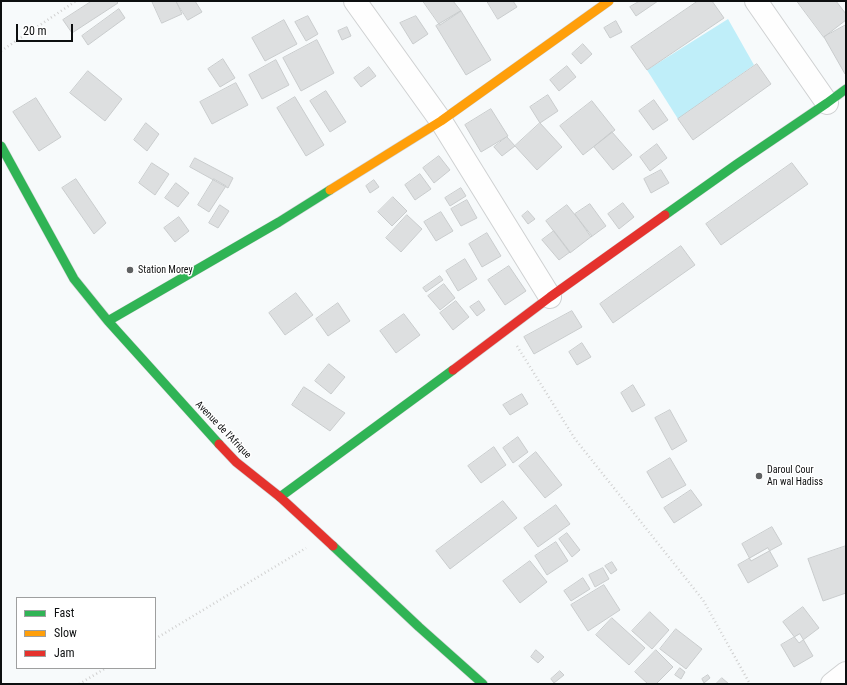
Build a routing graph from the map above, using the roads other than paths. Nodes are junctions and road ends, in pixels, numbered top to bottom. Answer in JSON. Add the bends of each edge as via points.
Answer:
{"nodes":[{"id":1,"x":609,"y":1,"type":"edge"},
{"id":2,"x":756,"y":1,"type":"edge"},
{"id":3,"x":356,"y":2,"type":"edge"},
{"id":4,"x":846,"y":89,"type":"edge"},
{"id":5,"x":827,"y":103,"type":"junction"},
{"id":6,"x":441,"y":120,"type":"junction"},
{"id":7,"x":1,"y":146,"type":"edge"},
{"id":8,"x":550,"y":296,"type":"junction"},
{"id":9,"x":108,"y":321,"type":"junction"},
{"id":10,"x":280,"y":497,"type":"junction"},
{"id":11,"x":846,"y":673,"type":"edge"},
{"id":12,"x":482,"y":684,"type":"edge"},
{"id":13,"x":832,"y":684,"type":"edge"}],
"edges":[{"from":1,"to":6,"type":"street"},
{"from":2,"to":5,"type":"street"},
{"from":3,"to":6,"type":"street"},
{"from":4,"to":5,"type":"street"},
{"from":5,"to":8,"type":"street"},
{"from":6,"to":8,"type":"street"},
{"from":6,"to":9,"type":"street","via":[[279,222]]},
{"from":7,"to":9,"type":"street","name":"Avenue de l'Afrique","via":[[74,279]]},
{"from":8,"to":10,"type":"street"},
{"from":9,"to":10,"type":"street","name":"Avenue de l'Afrique","via":[[236,462]]},
{"from":10,"to":12,"type":"street","name":"Avenue de l'Afrique"},
{"from":11,"to":13,"type":"street"}]}
